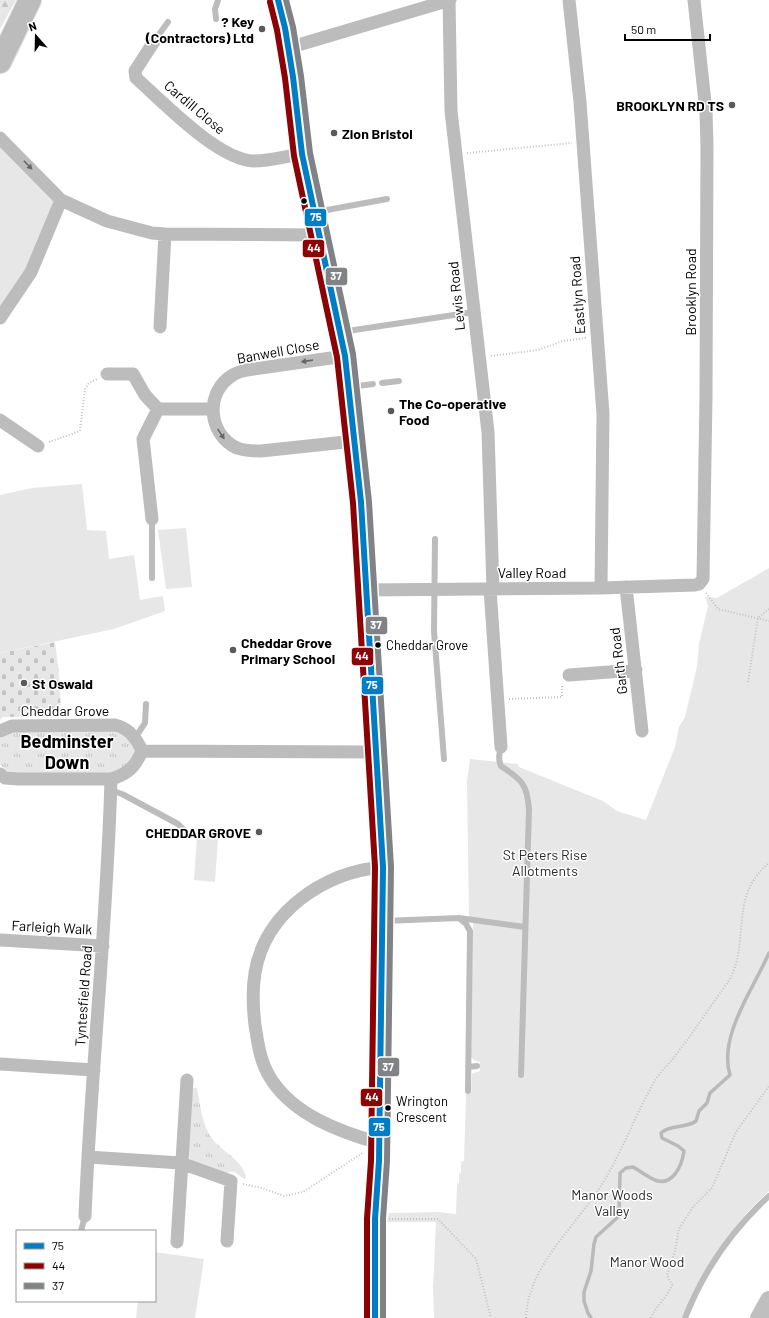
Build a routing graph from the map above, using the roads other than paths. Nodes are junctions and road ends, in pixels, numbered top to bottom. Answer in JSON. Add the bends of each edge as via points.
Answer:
{"nodes":[{"id":1,"x":30,"y":0,"type":"edge"},
{"id":2,"x":218,"y":0,"type":"edge"},
{"id":3,"x":278,"y":0,"type":"edge"},
{"id":4,"x":449,"y":0,"type":"edge"},
{"id":5,"x":569,"y":0,"type":"edge"},
{"id":6,"x":694,"y":0,"type":"edge"},
{"id":7,"x":216,"y":19,"type":"dead end"},
{"id":8,"x":168,"y":22,"type":"dead end"},
{"id":9,"x":155,"y":40,"type":"joint"},
{"id":10,"x":288,"y":48,"type":"junction"},
{"id":11,"x":0,"y":62,"type":"edge"},
{"id":12,"x":0,"y":138,"type":"edge"},
{"id":13,"x":302,"y":154,"type":"junction"},
{"id":14,"x":387,"y":199,"type":"dead end"},
{"id":15,"x":61,"y":200,"type":"junction"},
{"id":16,"x":314,"y":212,"type":"junction"},
{"id":17,"x":165,"y":234,"type":"junction"},
{"id":18,"x":318,"y":235,"type":"junction"},
{"id":19,"x":474,"y":312,"type":"junction"},
{"id":20,"x":0,"y":318,"type":"edge"},
{"id":21,"x":160,"y":327,"type":"dead end"},
{"id":22,"x":341,"y":332,"type":"junction"},
{"id":23,"x":346,"y":356,"type":"junction"},
{"id":24,"x":107,"y":374,"type":"road end"},
{"id":25,"x":399,"y":380,"type":"dead end"},
{"id":26,"x":382,"y":383,"type":"dead end"},
{"id":27,"x":373,"y":384,"type":"dead end"},
{"id":28,"x":350,"y":387,"type":"junction"},
{"id":29,"x":158,"y":409,"type":"junction"},
{"id":30,"x":212,"y":409,"type":"junction"},
{"id":31,"x":0,"y":420,"type":"edge"},
{"id":32,"x":355,"y":441,"type":"junction"},
{"id":33,"x":38,"y":446,"type":"road end"},
{"id":34,"x":152,"y":519,"type":"joint"},
{"id":35,"x":435,"y":539,"type":"dead end"},
{"id":36,"x":152,"y":578,"type":"dead end"},
{"id":37,"x":699,"y":584,"type":"joint"},
{"id":38,"x":626,"y":587,"type":"junction"},
{"id":39,"x":601,"y":588,"type":"junction"},
{"id":40,"x":491,"y":589,"type":"junction"},
{"id":41,"x":366,"y":590,"type":"junction"},
{"id":42,"x":434,"y":590,"type":"junction"},
{"id":43,"x":636,"y":670,"type":"junction"},
{"id":44,"x":569,"y":675,"type":"road end"},
{"id":45,"x":146,"y":704,"type":"dead end"},
{"id":46,"x":642,"y":731,"type":"dead end"},
{"id":47,"x":0,"y":732,"type":"edge"},
{"id":48,"x":135,"y":738,"type":"junction"},
{"id":49,"x":501,"y":747,"type":"joint"},
{"id":50,"x":142,"y":751,"type":"junction"},
{"id":51,"x":376,"y":752,"type":"junction"},
{"id":52,"x":444,"y":760,"type":"dead end"},
{"id":53,"x":0,"y":774,"type":"edge"},
{"id":54,"x":110,"y":784,"type":"junction"},
{"id":55,"x":185,"y":836,"type":"dead end"},
{"id":56,"x":382,"y":868,"type":"junction"},
{"id":57,"x":459,"y":918,"type":"junction"},
{"id":58,"x":383,"y":921,"type":"junction"},
{"id":59,"x":525,"y":927,"type":"junction"},
{"id":60,"x":0,"y":940,"type":"edge"},
{"id":61,"x":103,"y":946,"type":"junction"},
{"id":62,"x":0,"y":1064,"type":"edge"},
{"id":63,"x":477,"y":1066,"type":"dead end"},
{"id":64,"x":468,"y":1067,"type":"junction"},
{"id":65,"x":94,"y":1070,"type":"junction"},
{"id":66,"x":521,"y":1075,"type":"dead end"},
{"id":67,"x":187,"y":1080,"type":"dead end"},
{"id":68,"x":468,"y":1091,"type":"dead end"},
{"id":69,"x":379,"y":1143,"type":"junction"},
{"id":70,"x":88,"y":1157,"type":"junction"},
{"id":71,"x":181,"y":1163,"type":"junction"},
{"id":72,"x":769,"y":1196,"type":"edge"},
{"id":73,"x":85,"y":1216,"type":"joint"},
{"id":74,"x":81,"y":1230,"type":"edge"},
{"id":75,"x":227,"y":1240,"type":"dead end"},
{"id":76,"x":177,"y":1242,"type":"dead end"},
{"id":77,"x":769,"y":1300,"type":"edge"},
{"id":78,"x":375,"y":1318,"type":"edge"},
{"id":79,"x":685,"y":1318,"type":"edge"},
{"id":80,"x":759,"y":1318,"type":"edge"}],
"edges":[{"from":1,"to":11,"type":"highway"},
{"from":2,"to":7,"type":"lane","via":[[215,9]]},
{"from":3,"to":10,"type":"street"},
{"from":4,"to":10,"type":"street"},
{"from":4,"to":19,"type":"street","name":"Lewis Road","via":[[451,111]]},
{"from":5,"to":39,"type":"street","name":"Eastlyn Road","via":[[583,142],[603,414]]},
{"from":6,"to":37,"type":"street","name":"Brooklyn Road","via":[[706,112],[707,146],[703,579]]},
{"from":8,"to":9,"type":"lane"},
{"from":9,"to":13,"type":"street","name":"Cardill Close","via":[[135,71],[136,78],[210,143],[236,158],[254,161]]},
{"from":10,"to":13,"type":"street"},
{"from":12,"to":15,"type":"street","one_way":true},
{"from":13,"to":16,"type":"street"},
{"from":14,"to":16,"type":"lane"},
{"from":15,"to":17,"type":"street","via":[[106,221]]},
{"from":15,"to":20,"type":"street","via":[[31,272]]},
{"from":16,"to":18,"type":"street"},
{"from":17,"to":18,"type":"street"},
{"from":17,"to":21,"type":"street"},
{"from":18,"to":22,"type":"street"},
{"from":19,"to":22,"type":"lane"},
{"from":19,"to":40,"type":"street","name":"Lewis Road","via":[[488,432]]},
{"from":22,"to":23,"type":"street"},
{"from":23,"to":28,"type":"street"},
{"from":23,"to":30,"type":"street","name":"Banwell Close","one_way":true,"via":[[234,374],[223,382]]},
{"from":24,"to":29,"type":"street","via":[[133,374],[144,395]]},
{"from":25,"to":26,"type":"lane"},
{"from":27,"to":28,"type":"lane"},
{"from":28,"to":32,"type":"street"},
{"from":29,"to":30,"type":"street"},
{"from":29,"to":34,"type":"street","via":[[143,439]]},
{"from":30,"to":32,"type":"street","one_way":true,"via":[[216,426],[224,438],[247,451]]},
{"from":31,"to":33,"type":"street"},
{"from":32,"to":41,"type":"street"},
{"from":34,"to":36,"type":"lane"},
{"from":35,"to":42,"type":"lane"},
{"from":37,"to":38,"type":"street","name":"Valley Road"},
{"from":38,"to":39,"type":"street","name":"Valley Road"},
{"from":38,"to":43,"type":"street","name":"Garth Road"},
{"from":39,"to":40,"type":"street","name":"Valley Road"},
{"from":40,"to":42,"type":"street","name":"Valley Road"},
{"from":40,"to":49,"type":"street","name":"Lewis Road"},
{"from":41,"to":42,"type":"street","name":"Valley Road"},
{"from":41,"to":51,"type":"street"},
{"from":42,"to":52,"type":"lane","via":[[434,630]]},
{"from":43,"to":44,"type":"street"},
{"from":43,"to":46,"type":"street","name":"Garth Road"},
{"from":45,"to":48,"type":"lane","via":[[144,723]]},
{"from":47,"to":48,"type":"street","name":"Cheddar Grove","via":[[12,726],[115,725],[123,726]]},
{"from":48,"to":50,"type":"street","name":"Cheddar Grove"},
{"from":49,"to":59,"type":"lane","via":[[498,757],[502,766],[518,777],[527,792]]},
{"from":50,"to":51,"type":"street"},
{"from":50,"to":54,"type":"street","via":[[131,771]]},
{"from":51,"to":56,"type":"street"},
{"from":53,"to":54,"type":"street","via":[[5,778]]},
{"from":54,"to":55,"type":"lane","via":[[122,794],[178,824],[184,830]]},
{"from":54,"to":61,"type":"street","name":"Tyntesfield Road"},
{"from":56,"to":58,"type":"street"},
{"from":56,"to":69,"type":"street","via":[[348,873],[320,886],[282,916],[268,936],[257,962],[253,989],[259,1051],[280,1091],[330,1126]]},
{"from":57,"to":58,"type":"lane"},
{"from":57,"to":59,"type":"lane"},
{"from":57,"to":64,"type":"lane","via":[[470,931]]},
{"from":58,"to":69,"type":"street"},
{"from":59,"to":66,"type":"lane"},
{"from":60,"to":61,"type":"street","name":"Farleigh Walk"},
{"from":61,"to":65,"type":"street","name":"Tyntesfield Road"},
{"from":62,"to":65,"type":"street"},
{"from":63,"to":64,"type":"lane"},
{"from":64,"to":68,"type":"lane"},
{"from":65,"to":70,"type":"street","name":"Tyntesfield Road"},
{"from":67,"to":71,"type":"street"},
{"from":69,"to":78,"type":"street","via":[[375,1219]]},
{"from":70,"to":71,"type":"street"},
{"from":70,"to":73,"type":"street","name":"Tyntesfield Road"},
{"from":71,"to":75,"type":"street","via":[[231,1181]]},
{"from":71,"to":76,"type":"street"},
{"from":72,"to":79,"type":"lane","via":[[738,1228],[716,1258],[692,1300]]},
{"from":73,"to":74,"type":"lane"},
{"from":77,"to":80,"type":"street"}]}
